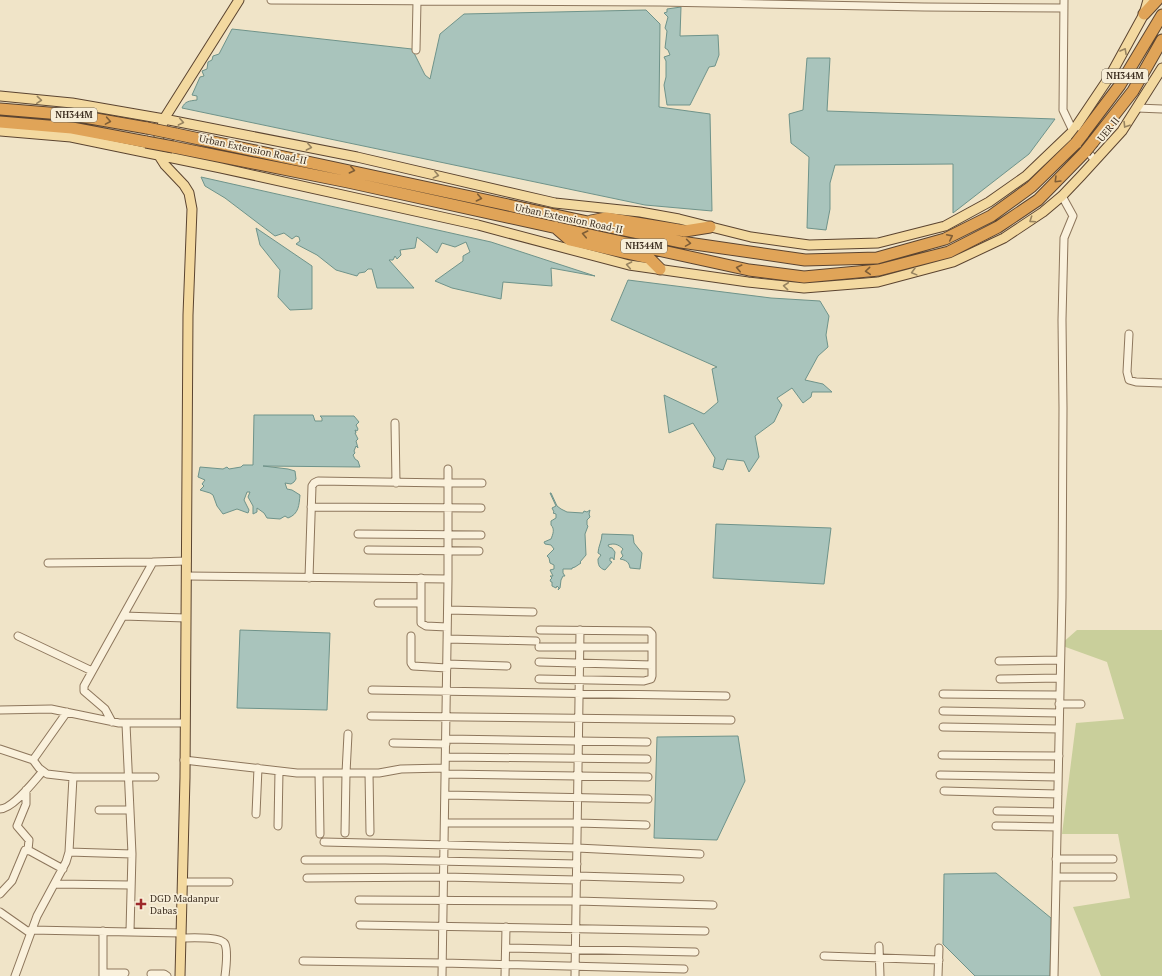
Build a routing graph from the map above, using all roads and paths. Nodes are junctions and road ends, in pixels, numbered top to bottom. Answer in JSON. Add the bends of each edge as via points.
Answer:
{"nodes":[{"id":1,"x":239,"y":0,"type":"edge"},
{"id":2,"x":272,"y":0,"type":"edge"},
{"id":3,"x":327,"y":0,"type":"edge"},
{"id":4,"x":348,"y":0,"type":"edge"},
{"id":5,"x":372,"y":0,"type":"edge"},
{"id":6,"x":1148,"y":0,"type":"edge"},
{"id":7,"x":1157,"y":0,"type":"edge"},
{"id":8,"x":392,"y":1,"type":"edge"},
{"id":9,"x":414,"y":1,"type":"edge"},
{"id":10,"x":466,"y":1,"type":"edge"},
{"id":11,"x":488,"y":1,"type":"edge"},
{"id":12,"x":505,"y":1,"type":"edge"},
{"id":13,"x":577,"y":1,"type":"edge"},
{"id":14,"x":660,"y":1,"type":"edge"},
{"id":15,"x":672,"y":1,"type":"edge"},
{"id":16,"x":694,"y":1,"type":"edge"},
{"id":17,"x":714,"y":1,"type":"edge"},
{"id":18,"x":1064,"y":4,"type":"edge"},
{"id":19,"x":1144,"y":14,"type":"junction"},
{"id":20,"x":1162,"y":16,"type":"edge"},
{"id":21,"x":1162,"y":40,"type":"edge"},
{"id":22,"x":416,"y":50,"type":"dead end"},
{"id":23,"x":1162,"y":68,"type":"edge"},
{"id":24,"x":0,"y":96,"type":"edge"},
{"id":25,"x":1137,"y":108,"type":"junction"},
{"id":26,"x":0,"y":109,"type":"edge"},
{"id":27,"x":1162,"y":109,"type":"edge"},
{"id":28,"x":164,"y":119,"type":"junction"},
{"id":29,"x":0,"y":122,"type":"edge"},
{"id":30,"x":0,"y":131,"type":"edge"},
{"id":31,"x":1078,"y":137,"type":"junction"},
{"id":32,"x":1088,"y":148,"type":"junction"},
{"id":33,"x":160,"y":156,"type":"junction"},
{"id":34,"x":1095,"y":161,"type":"junction"},
{"id":35,"x":1062,"y":196,"type":"junction"},
{"id":36,"x":587,"y":222,"type":"junction"},
{"id":37,"x":710,"y":226,"type":"junction"},
{"id":38,"x":555,"y":227,"type":"junction"},
{"id":39,"x":660,"y":269,"type":"junction"},
{"id":40,"x":1129,"y":334,"type":"dead end"},
{"id":41,"x":1162,"y":383,"type":"edge"},
{"id":42,"x":395,"y":423,"type":"dead end"},
{"id":43,"x":448,"y":469,"type":"dead end"},
{"id":44,"x":396,"y":483,"type":"junction"},
{"id":45,"x":448,"y":483,"type":"junction"},
{"id":46,"x":482,"y":483,"type":"dead end"},
{"id":47,"x":311,"y":507,"type":"junction"},
{"id":48,"x":481,"y":508,"type":"dead end"},
{"id":49,"x":448,"y":509,"type":"junction"},
{"id":50,"x":358,"y":534,"type":"dead end"},
{"id":51,"x":448,"y":534,"type":"junction"},
{"id":52,"x":481,"y":535,"type":"dead end"},
{"id":53,"x":368,"y":550,"type":"dead end"},
{"id":54,"x":448,"y":550,"type":"junction"},
{"id":55,"x":479,"y":551,"type":"dead end"},
{"id":56,"x":186,"y":561,"type":"junction"},
{"id":57,"x":153,"y":562,"type":"junction"},
{"id":58,"x":48,"y":563,"type":"dead end"},
{"id":59,"x":187,"y":576,"type":"junction"},
{"id":60,"x":309,"y":578,"type":"junction"},
{"id":61,"x":421,"y":578,"type":"junction"},
{"id":62,"x":448,"y":579,"type":"junction"},
{"id":63,"x":378,"y":603,"type":"dead end"},
{"id":64,"x":421,"y":603,"type":"junction"},
{"id":65,"x":448,"y":610,"type":"junction"},
{"id":66,"x":533,"y":612,"type":"dead end"},
{"id":67,"x":123,"y":616,"type":"junction"},
{"id":68,"x":186,"y":618,"type":"junction"},
{"id":69,"x":447,"y":627,"type":"junction"},
{"id":70,"x":540,"y":630,"type":"dead end"},
{"id":71,"x":580,"y":630,"type":"junction"},
{"id":72,"x":18,"y":636,"type":"dead end"},
{"id":73,"x":411,"y":636,"type":"dead end"},
{"id":74,"x":447,"y":639,"type":"junction"},
{"id":75,"x":580,"y":647,"type":"junction"},
{"id":76,"x":652,"y":647,"type":"junction"},
{"id":77,"x":1060,"y":660,"type":"junction"},
{"id":78,"x":999,"y":661,"type":"dead end"},
{"id":79,"x":539,"y":662,"type":"dead end"},
{"id":80,"x":580,"y":663,"type":"junction"},
{"id":81,"x":652,"y":665,"type":"junction"},
{"id":82,"x":447,"y":666,"type":"junction"},
{"id":83,"x":507,"y":666,"type":"dead end"},
{"id":84,"x":92,"y":671,"type":"junction"},
{"id":85,"x":1000,"y":678,"type":"dead end"},
{"id":86,"x":1060,"y":678,"type":"junction"},
{"id":87,"x":539,"y":679,"type":"dead end"},
{"id":88,"x":580,"y":680,"type":"junction"},
{"id":89,"x":372,"y":690,"type":"dead end"},
{"id":90,"x":446,"y":691,"type":"junction"},
{"id":91,"x":580,"y":693,"type":"junction"},
{"id":92,"x":943,"y":694,"type":"dead end"},
{"id":93,"x":1059,"y":695,"type":"junction"},
{"id":94,"x":726,"y":696,"type":"dead end"},
{"id":95,"x":1059,"y":704,"type":"junction"},
{"id":96,"x":1081,"y":704,"type":"dead end"},
{"id":97,"x":0,"y":710,"type":"edge"},
{"id":98,"x":943,"y":711,"type":"dead end"},
{"id":99,"x":67,"y":712,"type":"junction"},
{"id":100,"x":1059,"y":713,"type":"junction"},
{"id":101,"x":371,"y":716,"type":"dead end"},
{"id":102,"x":446,"y":717,"type":"junction"},
{"id":103,"x":579,"y":719,"type":"junction"},
{"id":104,"x":731,"y":720,"type":"dead end"},
{"id":105,"x":112,"y":722,"type":"junction"},
{"id":106,"x":185,"y":723,"type":"junction"},
{"id":107,"x":126,"y":724,"type":"junction"},
{"id":108,"x":943,"y":727,"type":"dead end"},
{"id":109,"x":1059,"y":729,"type":"junction"},
{"id":110,"x":348,"y":734,"type":"dead end"},
{"id":111,"x":579,"y":741,"type":"junction"},
{"id":112,"x":446,"y":742,"type":"junction"},
{"id":113,"x":647,"y":742,"type":"dead end"},
{"id":114,"x":393,"y":743,"type":"dead end"},
{"id":115,"x":0,"y":749,"type":"edge"},
{"id":116,"x":942,"y":755,"type":"dead end"},
{"id":117,"x":1059,"y":756,"type":"junction"},
{"id":118,"x":446,"y":757,"type":"junction"},
{"id":119,"x":579,"y":758,"type":"junction"},
{"id":120,"x":647,"y":759,"type":"dead end"},
{"id":121,"x":33,"y":760,"type":"junction"},
{"id":122,"x":184,"y":760,"type":"junction"},
{"id":123,"x":258,"y":768,"type":"junction"},
{"id":124,"x":279,"y":770,"type":"junction"},
{"id":125,"x":445,"y":771,"type":"junction"},
{"id":126,"x":43,"y":772,"type":"junction"},
{"id":127,"x":319,"y":773,"type":"junction"},
{"id":128,"x":346,"y":773,"type":"junction"},
{"id":129,"x":369,"y":773,"type":"junction"},
{"id":130,"x":940,"y":775,"type":"dead end"},
{"id":131,"x":129,"y":776,"type":"junction"},
{"id":132,"x":578,"y":776,"type":"junction"},
{"id":133,"x":73,"y":777,"type":"junction"},
{"id":134,"x":155,"y":777,"type":"dead end"},
{"id":135,"x":648,"y":777,"type":"dead end"},
{"id":136,"x":1058,"y":777,"type":"junction"},
{"id":137,"x":26,"y":790,"type":"junction"},
{"id":138,"x":944,"y":791,"type":"dead end"},
{"id":139,"x":1058,"y":794,"type":"junction"},
{"id":140,"x":445,"y":795,"type":"junction"},
{"id":141,"x":578,"y":797,"type":"junction"},
{"id":142,"x":648,"y":799,"type":"dead end"},
{"id":143,"x":0,"y":809,"type":"edge"},
{"id":144,"x":99,"y":810,"type":"dead end"},
{"id":145,"x":130,"y":810,"type":"junction"},
{"id":146,"x":997,"y":810,"type":"dead end"},
{"id":147,"x":1057,"y":812,"type":"junction"},
{"id":148,"x":256,"y":814,"type":"dead end"},
{"id":149,"x":445,"y":823,"type":"junction"},
{"id":150,"x":578,"y":823,"type":"junction"},
{"id":151,"x":646,"y":825,"type":"dead end"},
{"id":152,"x":278,"y":826,"type":"dead end"},
{"id":153,"x":996,"y":826,"type":"dead end"},
{"id":154,"x":1057,"y":827,"type":"junction"},
{"id":155,"x":370,"y":832,"type":"dead end"},
{"id":156,"x":320,"y":834,"type":"dead end"},
{"id":157,"x":344,"y":834,"type":"dead end"},
{"id":158,"x":324,"y":842,"type":"dead end"},
{"id":159,"x":444,"y":845,"type":"junction"},
{"id":160,"x":577,"y":848,"type":"junction"},
{"id":161,"x":28,"y":850,"type":"junction"},
{"id":162,"x":69,"y":852,"type":"junction"},
{"id":163,"x":132,"y":854,"type":"junction"},
{"id":164,"x":700,"y":854,"type":"dead end"},
{"id":165,"x":1056,"y":859,"type":"junction"},
{"id":166,"x":1113,"y":859,"type":"dead end"},
{"id":167,"x":306,"y":860,"type":"dead end"},
{"id":168,"x":444,"y":861,"type":"junction"},
{"id":169,"x":577,"y":864,"type":"junction"},
{"id":170,"x":63,"y":869,"type":"junction"},
{"id":171,"x":444,"y":877,"type":"junction"},
{"id":172,"x":1056,"y":877,"type":"junction"},
{"id":173,"x":1113,"y":877,"type":"dead end"},
{"id":174,"x":307,"y":878,"type":"dead end"},
{"id":175,"x":577,"y":878,"type":"junction"},
{"id":176,"x":680,"y":879,"type":"dead end"},
{"id":177,"x":182,"y":882,"type":"junction"},
{"id":178,"x":229,"y":882,"type":"dead end"},
{"id":179,"x":55,"y":884,"type":"junction"},
{"id":180,"x":130,"y":885,"type":"junction"},
{"id":181,"x":0,"y":894,"type":"edge"},
{"id":182,"x":359,"y":900,"type":"dead end"},
{"id":183,"x":444,"y":901,"type":"junction"},
{"id":184,"x":576,"y":901,"type":"junction"},
{"id":185,"x":713,"y":905,"type":"dead end"},
{"id":186,"x":0,"y":912,"type":"edge"},
{"id":187,"x":360,"y":925,"type":"dead end"},
{"id":188,"x":443,"y":926,"type":"junction"},
{"id":189,"x":506,"y":927,"type":"junction"},
{"id":190,"x":576,"y":929,"type":"junction"},
{"id":191,"x":103,"y":931,"type":"junction"},
{"id":192,"x":130,"y":931,"type":"junction"},
{"id":193,"x":705,"y":931,"type":"dead end"},
{"id":194,"x":30,"y":932,"type":"junction"},
{"id":195,"x":181,"y":936,"type":"junction"},
{"id":196,"x":880,"y":946,"type":"dead end"},
{"id":197,"x":506,"y":948,"type":"junction"},
{"id":198,"x":939,"y":948,"type":"dead end"},
{"id":199,"x":576,"y":950,"type":"junction"},
{"id":200,"x":695,"y":952,"type":"dead end"},
{"id":201,"x":824,"y":956,"type":"dead end"},
{"id":202,"x":880,"y":958,"type":"junction"},
{"id":203,"x":939,"y":960,"type":"junction"},
{"id":204,"x":303,"y":961,"type":"dead end"},
{"id":205,"x":443,"y":963,"type":"junction"},
{"id":206,"x":506,"y":964,"type":"junction"},
{"id":207,"x":576,"y":967,"type":"junction"},
{"id":208,"x":684,"y":969,"type":"dead end"},
{"id":209,"x":126,"y":973,"type":"dead end"},
{"id":210,"x":103,"y":974,"type":"edge"},
{"id":211,"x":151,"y":974,"type":"dead end"},
{"id":212,"x":15,"y":976,"type":"edge"},
{"id":213,"x":167,"y":976,"type":"edge"},
{"id":214,"x":180,"y":976,"type":"edge"},
{"id":215,"x":225,"y":976,"type":"edge"},
{"id":216,"x":442,"y":976,"type":"edge"},
{"id":217,"x":505,"y":976,"type":"edge"},
{"id":218,"x":575,"y":976,"type":"edge"},
{"id":219,"x":880,"y":976,"type":"edge"},
{"id":220,"x":938,"y":976,"type":"edge"},
{"id":221,"x":1054,"y":976,"type":"edge"}],
"edges":[{"from":1,"to":28,"type":"main road"},
{"from":2,"to":3,"type":"street"},
{"from":3,"to":4,"type":"street"},
{"from":4,"to":5,"type":"street"},
{"from":5,"to":8,"type":"street"},
{"from":6,"to":19,"type":"main road"},
{"from":7,"to":19,"type":"highway"},
{"from":8,"to":9,"type":"street"},
{"from":9,"to":10,"type":"street"},
{"from":9,"to":22,"type":"street"},
{"from":10,"to":11,"type":"street"},
{"from":11,"to":12,"type":"street"},
{"from":12,"to":13,"type":"street"},
{"from":13,"to":14,"type":"street"},
{"from":14,"to":15,"type":"street"},
{"from":15,"to":16,"type":"street"},
{"from":16,"to":17,"type":"street"},
{"from":17,"to":18,"type":"street"},
{"from":18,"to":31,"type":"street","via":[[1063,110]]},
{"from":31,"to":19,"type":"main road","one_way":true},
{"from":20,"to":31,"type":"highway","name":"Urban Extension Road-II","number":"NH344M","via":[[1120,85]]},
{"from":21,"to":32,"type":"highway","name":"Urban Extension Road-II","number":"NH344M","via":[[1133,91]]},
{"from":23,"to":25,"type":"main road","name":"UER II"},
{"from":24,"to":28,"type":"main road","one_way":true,"via":[[72,103]]},
{"from":25,"to":27,"type":"street"},
{"from":25,"to":34,"type":"main road","name":"UER II","one_way":true,"via":[[1122,131]]},
{"from":26,"to":36,"type":"highway","name":"Urban Extension Road-II","number":"NH344M","one_way":true,"bridge":true,"via":[[73,115],[148,128]]},
{"from":28,"to":33,"type":"main road","via":[[157,145]]},
{"from":28,"to":37,"type":"main road","one_way":true,"via":[[357,157],[555,203],[640,212]]},
{"from":29,"to":38,"type":"highway","name":"Urban Extension Road-II","number":"NH344M","bridge":true,"via":[[72,128],[173,147]]},
{"from":30,"to":33,"type":"main road","name":"UER II","via":[[71,137]]},
{"from":31,"to":32,"type":"street"},
{"from":36,"to":31,"type":"highway","name":"Urban Extension Road-II","number":"NH344M","one_way":true,"via":[[681,242],[805,260],[877,258],[945,239],[991,216],[1031,187]]},
{"from":31,"to":37,"type":"main road","via":[[989,202],[945,226],[878,244],[809,246],[751,237]]},
{"from":32,"to":34,"type":"street"},
{"from":32,"to":38,"type":"highway","name":"Urban Extension Road-II","number":"NH344M","one_way":true,"via":[[1038,200],[998,227],[949,252],[879,270],[804,277],[749,270]]},
{"from":39,"to":33,"type":"main road","name":"UER II","one_way":true,"via":[[630,265],[478,225]]},
{"from":33,"to":56,"type":"main road","via":[[189,193],[192,209],[188,315]]},
{"from":34,"to":35,"type":"main road","name":"UER II"},
{"from":35,"to":39,"type":"main road","name":"UER II","one_way":true,"via":[[1044,212],[1004,238],[953,262],[878,282],[804,288]]},
{"from":35,"to":77,"type":"street","via":[[1073,216],[1064,238]]},
{"from":36,"to":37,"type":"highway","via":[[606,218],[685,231]]},
{"from":38,"to":39,"type":"highway","via":[[570,240],[649,258]]},
{"from":40,"to":41,"type":"street","via":[[1129,380]]},
{"from":42,"to":44,"type":"street"},
{"from":43,"to":45,"type":"street"},
{"from":44,"to":45,"type":"street"},
{"from":44,"to":47,"type":"street","via":[[318,481],[312,486]]},
{"from":45,"to":46,"type":"street"},
{"from":45,"to":49,"type":"street"},
{"from":47,"to":49,"type":"street"},
{"from":47,"to":60,"type":"street"},
{"from":48,"to":49,"type":"street"},
{"from":49,"to":51,"type":"street"},
{"from":50,"to":51,"type":"street"},
{"from":51,"to":52,"type":"street"},
{"from":51,"to":54,"type":"street"},
{"from":53,"to":54,"type":"street"},
{"from":54,"to":55,"type":"street"},
{"from":54,"to":62,"type":"street"},
{"from":56,"to":57,"type":"street"},
{"from":56,"to":59,"type":"main road"},
{"from":57,"to":58,"type":"street"},
{"from":57,"to":67,"type":"street"},
{"from":59,"to":60,"type":"street"},
{"from":59,"to":68,"type":"main road"},
{"from":60,"to":61,"type":"street"},
{"from":61,"to":62,"type":"street"},
{"from":61,"to":64,"type":"street"},
{"from":62,"to":65,"type":"street"},
{"from":63,"to":64,"type":"street"},
{"from":64,"to":69,"type":"street","via":[[420,620],[423,626]]},
{"from":65,"to":66,"type":"street"},
{"from":65,"to":69,"type":"street"},
{"from":67,"to":68,"type":"street"},
{"from":67,"to":84,"type":"street"},
{"from":68,"to":106,"type":"main road"},
{"from":69,"to":74,"type":"street"},
{"from":70,"to":71,"type":"street"},
{"from":71,"to":75,"type":"street"},
{"from":71,"to":76,"type":"street","via":[[649,631],[652,634]]},
{"from":72,"to":84,"type":"street"},
{"from":73,"to":82,"type":"street","via":[[412,666]]},
{"from":74,"to":75,"type":"street"},
{"from":74,"to":82,"type":"street"},
{"from":75,"to":76,"type":"street"},
{"from":75,"to":80,"type":"street"},
{"from":76,"to":81,"type":"street"},
{"from":77,"to":78,"type":"street"},
{"from":77,"to":86,"type":"street"},
{"from":79,"to":80,"type":"street"},
{"from":80,"to":81,"type":"street"},
{"from":80,"to":88,"type":"street"},
{"from":81,"to":88,"type":"street","via":[[652,679],[649,680]]},
{"from":82,"to":83,"type":"street"},
{"from":82,"to":90,"type":"street"},
{"from":84,"to":105,"type":"street","via":[[83,689],[84,692],[105,709]]},
{"from":85,"to":86,"type":"street"},
{"from":86,"to":93,"type":"street"},
{"from":87,"to":88,"type":"street"},
{"from":88,"to":91,"type":"street"},
{"from":89,"to":90,"type":"street"},
{"from":90,"to":91,"type":"street"},
{"from":90,"to":102,"type":"street"},
{"from":91,"to":94,"type":"street"},
{"from":91,"to":103,"type":"street"},
{"from":92,"to":93,"type":"street"},
{"from":93,"to":95,"type":"street"},
{"from":95,"to":96,"type":"street"},
{"from":95,"to":100,"type":"street"},
{"from":97,"to":99,"type":"street","via":[[44,708]]},
{"from":98,"to":100,"type":"street"},
{"from":99,"to":105,"type":"street"},
{"from":99,"to":121,"type":"street"},
{"from":100,"to":109,"type":"street"},
{"from":101,"to":102,"type":"street"},
{"from":102,"to":103,"type":"street"},
{"from":102,"to":112,"type":"street"},
{"from":103,"to":104,"type":"street"},
{"from":103,"to":111,"type":"street"},
{"from":105,"to":107,"type":"street"},
{"from":106,"to":107,"type":"street"},
{"from":106,"to":122,"type":"main road"},
{"from":107,"to":131,"type":"street"},
{"from":108,"to":109,"type":"street"},
{"from":109,"to":117,"type":"street"},
{"from":110,"to":128,"type":"street"},
{"from":111,"to":112,"type":"street"},
{"from":111,"to":113,"type":"street"},
{"from":111,"to":119,"type":"street"},
{"from":112,"to":114,"type":"street"},
{"from":112,"to":118,"type":"street"},
{"from":115,"to":121,"type":"street"},
{"from":116,"to":117,"type":"street"},
{"from":117,"to":136,"type":"street"},
{"from":118,"to":119,"type":"street"},
{"from":118,"to":125,"type":"street"},
{"from":119,"to":120,"type":"street"},
{"from":119,"to":132,"type":"street"},
{"from":121,"to":126,"type":"street"},
{"from":122,"to":123,"type":"street"},
{"from":122,"to":177,"type":"main road"},
{"from":123,"to":124,"type":"street"},
{"from":123,"to":148,"type":"street"},
{"from":124,"to":127,"type":"street"},
{"from":124,"to":152,"type":"street"},
{"from":125,"to":129,"type":"street","via":[[401,769]]},
{"from":125,"to":132,"type":"street"},
{"from":125,"to":140,"type":"street"},
{"from":126,"to":133,"type":"street"},
{"from":126,"to":137,"type":"street"},
{"from":127,"to":128,"type":"street"},
{"from":127,"to":156,"type":"street"},
{"from":128,"to":129,"type":"street"},
{"from":128,"to":157,"type":"street"},
{"from":129,"to":155,"type":"street"},
{"from":130,"to":136,"type":"street"},
{"from":131,"to":133,"type":"street"},
{"from":131,"to":134,"type":"street"},
{"from":131,"to":145,"type":"street"},
{"from":132,"to":135,"type":"street"},
{"from":132,"to":141,"type":"street"},
{"from":133,"to":162,"type":"street"},
{"from":136,"to":139,"type":"street"},
{"from":137,"to":143,"type":"street","via":[[4,809]]},
{"from":137,"to":161,"type":"street","via":[[26,804],[17,826],[29,840]]},
{"from":138,"to":139,"type":"street"},
{"from":139,"to":147,"type":"street"},
{"from":140,"to":141,"type":"street"},
{"from":140,"to":149,"type":"street"},
{"from":141,"to":142,"type":"street"},
{"from":141,"to":150,"type":"street"},
{"from":144,"to":145,"type":"street"},
{"from":145,"to":163,"type":"street"},
{"from":146,"to":147,"type":"street"},
{"from":147,"to":154,"type":"street"},
{"from":149,"to":150,"type":"street"},
{"from":149,"to":159,"type":"street"},
{"from":150,"to":151,"type":"street"},
{"from":150,"to":160,"type":"street"},
{"from":153,"to":154,"type":"street"},
{"from":154,"to":165,"type":"street"},
{"from":158,"to":159,"type":"street"},
{"from":159,"to":160,"type":"street"},
{"from":159,"to":168,"type":"street"},
{"from":160,"to":164,"type":"street"},
{"from":160,"to":169,"type":"street"},
{"from":161,"to":170,"type":"street"},
{"from":161,"to":181,"type":"street","via":[[23,852],[12,881]]},
{"from":162,"to":163,"type":"street"},
{"from":162,"to":170,"type":"street"},
{"from":163,"to":180,"type":"street"},
{"from":165,"to":166,"type":"street"},
{"from":165,"to":172,"type":"street"},
{"from":167,"to":168,"type":"street"},
{"from":168,"to":169,"type":"street"},
{"from":168,"to":171,"type":"street"},
{"from":169,"to":175,"type":"street"},
{"from":170,"to":179,"type":"street"},
{"from":171,"to":174,"type":"street"},
{"from":171,"to":175,"type":"street"},
{"from":171,"to":183,"type":"street"},
{"from":172,"to":173,"type":"street"},
{"from":172,"to":221,"type":"street"},
{"from":175,"to":176,"type":"street"},
{"from":175,"to":184,"type":"street"},
{"from":177,"to":178,"type":"street"},
{"from":177,"to":195,"type":"main road"},
{"from":179,"to":180,"type":"street"},
{"from":179,"to":194,"type":"street"},
{"from":180,"to":192,"type":"street"},
{"from":182,"to":183,"type":"street"},
{"from":183,"to":184,"type":"street"},
{"from":183,"to":188,"type":"street"},
{"from":184,"to":185,"type":"street"},
{"from":184,"to":190,"type":"street"},
{"from":186,"to":194,"type":"street"},
{"from":187,"to":188,"type":"street"},
{"from":188,"to":189,"type":"street"},
{"from":188,"to":205,"type":"street"},
{"from":189,"to":190,"type":"street"},
{"from":189,"to":197,"type":"street"},
{"from":190,"to":193,"type":"street"},
{"from":190,"to":199,"type":"street"},
{"from":191,"to":192,"type":"street"},
{"from":191,"to":194,"type":"street"},
{"from":191,"to":210,"type":"street"},
{"from":192,"to":195,"type":"street"},
{"from":194,"to":212,"type":"street"},
{"from":195,"to":214,"type":"main road"},
{"from":195,"to":215,"type":"street","via":[[217,939],[225,943]]},
{"from":196,"to":202,"type":"street"},
{"from":197,"to":199,"type":"street"},
{"from":197,"to":206,"type":"street"},
{"from":198,"to":203,"type":"street"},
{"from":199,"to":200,"type":"street"},
{"from":199,"to":207,"type":"street"},
{"from":201,"to":202,"type":"street"},
{"from":202,"to":203,"type":"street"},
{"from":202,"to":219,"type":"street"},
{"from":203,"to":220,"type":"street"},
{"from":204,"to":205,"type":"street"},
{"from":205,"to":206,"type":"street"},
{"from":205,"to":216,"type":"street"},
{"from":206,"to":207,"type":"street"},
{"from":206,"to":217,"type":"street"},
{"from":207,"to":208,"type":"street"},
{"from":207,"to":218,"type":"street"},
{"from":209,"to":210,"type":"street"},
{"from":211,"to":213,"type":"street"}]}
